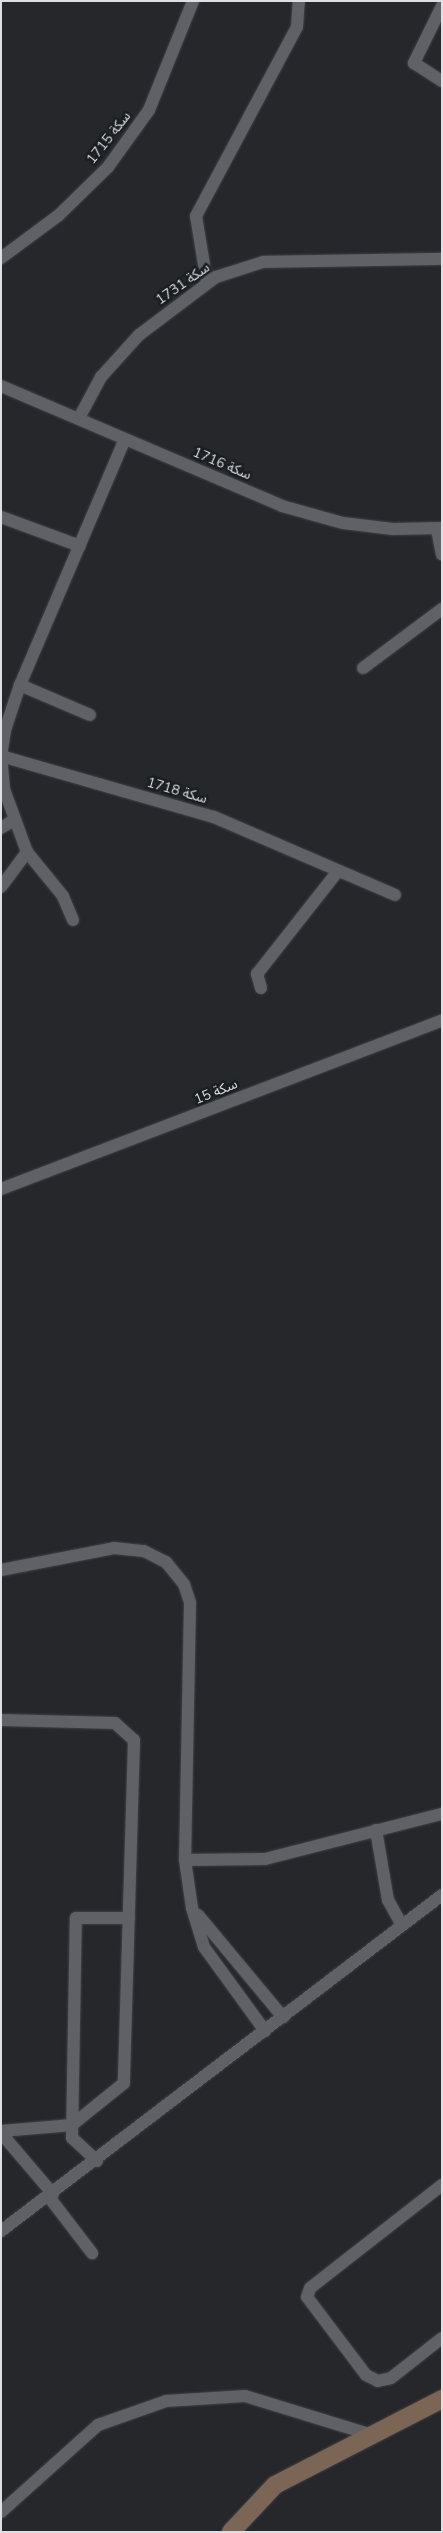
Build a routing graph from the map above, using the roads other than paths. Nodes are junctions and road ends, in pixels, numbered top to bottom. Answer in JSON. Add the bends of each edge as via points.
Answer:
{"nodes":[{"id":1,"x":193,"y":1,"type":"edge"},
{"id":2,"x":299,"y":1,"type":"edge"},
{"id":3,"x":442,"y":6,"type":"edge"},
{"id":4,"x":442,"y":82,"type":"edge"},
{"id":5,"x":1,"y":258,"type":"edge"},
{"id":6,"x":442,"y":259,"type":"edge"},
{"id":7,"x":207,"y":283,"type":"junction"},
{"id":8,"x":1,"y":386,"type":"edge"},
{"id":9,"x":78,"y":418,"type":"junction"},
{"id":10,"x":125,"y":439,"type":"junction"},
{"id":11,"x":1,"y":517,"type":"edge"},
{"id":12,"x":439,"y":529,"type":"edge"},
{"id":13,"x":80,"y":546,"type":"junction"},
{"id":14,"x":442,"y":555,"type":"edge"},
{"id":15,"x":442,"y":609,"type":"edge"},
{"id":16,"x":363,"y":668,"type":"dead end"},
{"id":17,"x":20,"y":685,"type":"junction"},
{"id":18,"x":90,"y":715,"type":"dead end"},
{"id":19,"x":1,"y":756,"type":"edge"},
{"id":20,"x":14,"y":820,"type":"junction"},
{"id":21,"x":1,"y":828,"type":"edge"},
{"id":22,"x":27,"y":852,"type":"junction"},
{"id":23,"x":338,"y":871,"type":"junction"},
{"id":24,"x":1,"y":887,"type":"edge"},
{"id":25,"x":395,"y":895,"type":"dead end"},
{"id":26,"x":73,"y":920,"type":"dead end"},
{"id":27,"x":262,"y":988,"type":"dead end"},
{"id":28,"x":442,"y":1021,"type":"edge"},
{"id":29,"x":1,"y":1189,"type":"edge"},
{"id":30,"x":1,"y":1570,"type":"edge"},
{"id":31,"x":1,"y":1720,"type":"edge"},
{"id":32,"x":442,"y":1814,"type":"edge"},
{"id":33,"x":376,"y":1830,"type":"junction"},
{"id":34,"x":185,"y":1860,"type":"junction"},
{"id":35,"x":442,"y":1895,"type":"edge"},
{"id":36,"x":192,"y":1908,"type":"junction"},
{"id":37,"x":129,"y":1918,"type":"junction"},
{"id":38,"x":402,"y":1925,"type":"junction"},
{"id":39,"x":283,"y":2017,"type":"junction"},
{"id":40,"x":265,"y":2031,"type":"junction"},
{"id":41,"x":72,"y":2125,"type":"junction"},
{"id":42,"x":1,"y":2132,"type":"edge"},
{"id":43,"x":97,"y":2161,"type":"junction"},
{"id":44,"x":442,"y":2185,"type":"edge"},
{"id":45,"x":51,"y":2195,"type":"junction"},
{"id":46,"x":1,"y":2231,"type":"edge"},
{"id":47,"x":92,"y":2253,"type":"dead end"},
{"id":48,"x":442,"y":2338,"type":"edge"},
{"id":49,"x":442,"y":2399,"type":"edge"},
{"id":50,"x":372,"y":2435,"type":"junction"},
{"id":51,"x":1,"y":2512,"type":"edge"},
{"id":52,"x":231,"y":2532,"type":"edge"}],
"edges":[{"from":1,"to":5,"type":"street","name":"سكة 1715","via":[[149,110],[108,167],[59,214]]},
{"from":2,"to":7,"type":"street","via":[[297,27],[196,216]]},
{"from":3,"to":4,"type":"street","via":[[414,63]]},
{"from":6,"to":7,"type":"street","name":"سكة 1731","via":[[263,262]]},
{"from":7,"to":9,"type":"street","name":"سكة 1731","via":[[139,335],[101,377]]},
{"from":8,"to":9,"type":"street","name":"سكة 1716"},
{"from":9,"to":10,"type":"street","name":"سكة 1716"},
{"from":10,"to":12,"type":"street","name":"سكة 1716","via":[[308,514],[343,523]]},
{"from":10,"to":13,"type":"street"},
{"from":11,"to":13,"type":"street"},
{"from":12,"to":14,"type":"street"},
{"from":13,"to":17,"type":"street"},
{"from":15,"to":16,"type":"street"},
{"from":17,"to":18,"type":"street"},
{"from":17,"to":19,"type":"street","via":[[4,730]]},
{"from":19,"to":20,"type":"street","via":[[4,789]]},
{"from":19,"to":23,"type":"street","name":"سكة 1718","via":[[214,817]]},
{"from":20,"to":21,"type":"street"},
{"from":20,"to":22,"type":"street"},
{"from":22,"to":24,"type":"street"},
{"from":22,"to":26,"type":"street","via":[[63,896]]},
{"from":23,"to":25,"type":"street","name":"سكة 1718"},
{"from":23,"to":27,"type":"street","via":[[257,974]]},
{"from":28,"to":29,"type":"street","name":"سكة 15"},
{"from":30,"to":34,"type":"street","via":[[114,1548],[144,1551],[166,1562],[184,1584],[190,1603]]},
{"from":31,"to":37,"type":"street","via":[[115,1723],[134,1740]]},
{"from":32,"to":33,"type":"street"},
{"from":33,"to":34,"type":"street","via":[[265,1859]]},
{"from":33,"to":38,"type":"street","via":[[388,1900]]},
{"from":34,"to":36,"type":"street"},
{"from":35,"to":38,"type":"street"},
{"from":36,"to":39,"type":"street"},
{"from":36,"to":40,"type":"street","via":[[204,1946]]},
{"from":37,"to":41,"type":"street","via":[[124,2083]]},
{"from":37,"to":41,"type":"street","via":[[76,1918]]},
{"from":38,"to":39,"type":"street"},
{"from":39,"to":40,"type":"street"},
{"from":40,"to":43,"type":"street"},
{"from":41,"to":42,"type":"street"},
{"from":41,"to":43,"type":"street","via":[[72,2138]]},
{"from":42,"to":45,"type":"street"},
{"from":43,"to":45,"type":"street"},
{"from":44,"to":48,"type":"street","via":[[310,2288],[307,2296],[366,2375],[378,2381],[391,2378]]},
{"from":45,"to":46,"type":"street"},
{"from":45,"to":47,"type":"street"},
{"from":49,"to":50,"type":"street"},
{"from":50,"to":51,"type":"street","via":[[245,2396],[166,2401],[98,2425]]},
{"from":50,"to":52,"type":"street","via":[[275,2485]]}]}
